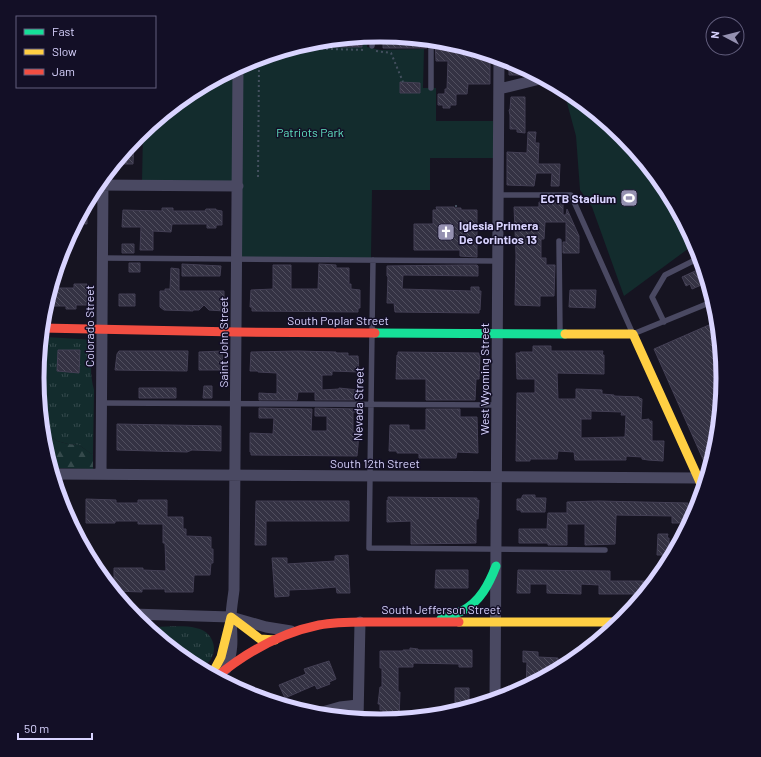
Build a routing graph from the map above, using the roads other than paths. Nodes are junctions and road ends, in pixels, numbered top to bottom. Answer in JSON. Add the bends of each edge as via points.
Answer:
{"nodes":[{"id":1,"x":372,"y":42,"type":"edge"},
{"id":2,"x":372,"y":46,"type":"dead end"},
{"id":3,"x":431,"y":46,"type":"edge"},
{"id":4,"x":499,"y":64,"type":"edge"},
{"id":5,"x":238,"y":74,"type":"edge"},
{"id":6,"x":535,"y":80,"type":"edge"},
{"id":7,"x":431,"y":88,"type":"dead end"},
{"id":8,"x":499,"y":89,"type":"junction"},
{"id":9,"x":108,"y":182,"type":"edge"},
{"id":10,"x":238,"y":186,"type":"junction"},
{"id":11,"x":101,"y":192,"type":"edge"},
{"id":12,"x":498,"y":195,"type":"junction"},
{"id":13,"x":559,"y":241,"type":"dead end"},
{"id":14,"x":102,"y":258,"type":"junction"},
{"id":15,"x":237,"y":259,"type":"junction"},
{"id":16,"x":373,"y":260,"type":"junction"},
{"id":17,"x":695,"y":260,"type":"edge"},
{"id":18,"x":498,"y":261,"type":"junction"},
{"id":19,"x":709,"y":304,"type":"edge"},
{"id":20,"x":664,"y":322,"type":"junction"},
{"id":21,"x":48,"y":328,"type":"edge"},
{"id":22,"x":102,"y":329,"type":"junction"},
{"id":23,"x":236,"y":332,"type":"junction"},
{"id":24,"x":497,"y":332,"type":"junction"},
{"id":25,"x":372,"y":333,"type":"junction"},
{"id":26,"x":560,"y":333,"type":"junction"},
{"id":27,"x":633,"y":334,"type":"junction"},
{"id":28,"x":102,"y":403,"type":"junction"},
{"id":29,"x":236,"y":404,"type":"junction"},
{"id":30,"x":371,"y":405,"type":"junction"},
{"id":31,"x":497,"y":405,"type":"junction"},
{"id":32,"x":58,"y":474,"type":"edge"},
{"id":33,"x":101,"y":474,"type":"junction"},
{"id":34,"x":235,"y":475,"type":"junction"},
{"id":35,"x":370,"y":476,"type":"junction"},
{"id":36,"x":497,"y":477,"type":"junction"},
{"id":37,"x":698,"y":478,"type":"junction"},
{"id":38,"x":700,"y":483,"type":"edge"},
{"id":39,"x":496,"y":549,"type":"junction"},
{"id":40,"x":605,"y":550,"type":"dead end"},
{"id":41,"x":496,"y":566,"type":"junction"},
{"id":42,"x":141,"y":614,"type":"edge"},
{"id":43,"x":231,"y":617,"type":"junction"},
{"id":44,"x":360,"y":622,"type":"junction"},
{"id":45,"x":433,"y":622,"type":"junction"},
{"id":46,"x":496,"y":622,"type":"junction"},
{"id":47,"x":610,"y":624,"type":"edge"},
{"id":48,"x":303,"y":630,"type":"junction"},
{"id":49,"x":276,"y":640,"type":"junction"},
{"id":50,"x":226,"y":669,"type":"junction"},
{"id":51,"x":214,"y":671,"type":"edge"},
{"id":52,"x":220,"y":674,"type":"edge"},
{"id":53,"x":495,"y":695,"type":"edge"},
{"id":54,"x":358,"y":705,"type":"junction"},
{"id":55,"x":327,"y":711,"type":"edge"},
{"id":56,"x":358,"y":714,"type":"edge"}],
"edges":[{"from":1,"to":2,"type":"lane"},
{"from":3,"to":7,"type":"lane"},
{"from":4,"to":8,"type":"street","name":"West Wyoming Street"},
{"from":5,"to":10,"type":"street","name":"Saint John Street"},
{"from":6,"to":8,"type":"street"},
{"from":8,"to":12,"type":"street","name":"West Wyoming Street"},
{"from":9,"to":10,"type":"street"},
{"from":10,"to":15,"type":"street","name":"Saint John Street"},
{"from":11,"to":14,"type":"street","name":"Colorado Street"},
{"from":12,"to":18,"type":"street","name":"West Wyoming Street"},
{"from":12,"to":27,"type":"lane","via":[[571,195]]},
{"from":13,"to":26,"type":"lane"},
{"from":14,"to":15,"type":"lane"},
{"from":14,"to":22,"type":"street","name":"Colorado Street"},
{"from":15,"to":16,"type":"lane"},
{"from":15,"to":23,"type":"street","name":"Saint John Street"},
{"from":16,"to":18,"type":"lane"},
{"from":16,"to":25,"type":"lane","name":"Nevada Street"},
{"from":17,"to":20,"type":"lane","via":[[665,275],[652,298]]},
{"from":18,"to":24,"type":"street","name":"West Wyoming Street"},
{"from":19,"to":20,"type":"lane"},
{"from":20,"to":27,"type":"lane"},
{"from":21,"to":22,"type":"street","name":"South Poplar Street"},
{"from":22,"to":23,"type":"street","name":"South Poplar Street"},
{"from":22,"to":28,"type":"street","name":"Colorado Street"},
{"from":23,"to":25,"type":"street","name":"South Poplar Street"},
{"from":23,"to":29,"type":"street","name":"Saint John Street"},
{"from":24,"to":25,"type":"street","name":"South Poplar Street"},
{"from":24,"to":26,"type":"street","name":"South Poplar Street"},
{"from":24,"to":31,"type":"street","name":"West Wyoming Street"},
{"from":25,"to":30,"type":"lane","name":"Nevada Street"},
{"from":26,"to":27,"type":"street","name":"South Poplar Street"},
{"from":27,"to":37,"type":"street"},
{"from":28,"to":29,"type":"lane"},
{"from":28,"to":33,"type":"street","name":"Colorado Street"},
{"from":29,"to":30,"type":"lane"},
{"from":29,"to":34,"type":"street","name":"Saint John Street"},
{"from":30,"to":31,"type":"lane"},
{"from":30,"to":35,"type":"lane","name":"Nevada Street"},
{"from":31,"to":36,"type":"street","name":"West Wyoming Street"},
{"from":32,"to":33,"type":"street","name":"South 12th Street"},
{"from":33,"to":34,"type":"street","name":"South 12th Street"},
{"from":34,"to":35,"type":"street","name":"South 12th Street"},
{"from":34,"to":43,"type":"street","name":"Saint John Street","via":[[234,590]]},
{"from":35,"to":36,"type":"street","name":"South 12th Street"},
{"from":35,"to":39,"type":"lane","name":"Nevada Street","via":[[369,548]]},
{"from":36,"to":37,"type":"street","name":"South 12th Street"},
{"from":36,"to":39,"type":"street","name":"West Wyoming Street"},
{"from":37,"to":38,"type":"street"},
{"from":39,"to":40,"type":"lane"},
{"from":39,"to":41,"type":"street","name":"West Wyoming Street"},
{"from":41,"to":45,"type":"street","via":[[488,586],[476,600],[463,610]]},
{"from":41,"to":46,"type":"street","name":"West Wyoming Street"},
{"from":42,"to":43,"type":"street"},
{"from":43,"to":48,"type":"street","via":[[282,630]]},
{"from":43,"to":49,"type":"street","via":[[260,639]]},
{"from":43,"to":50,"type":"street","name":"Saint John Street","via":[[232,642],[230,661]]},
{"from":43,"to":51,"type":"street","via":[[221,656]]},
{"from":44,"to":45,"type":"street","name":"South Jefferson Street"},
{"from":44,"to":48,"type":"street","name":"South Jefferson Street"},
{"from":44,"to":54,"type":"street"},
{"from":45,"to":46,"type":"street","name":"South Jefferson Street"},
{"from":46,"to":47,"type":"street","name":"South Jefferson Street"},
{"from":46,"to":53,"type":"street","name":"West Wyoming Street"},
{"from":48,"to":49,"type":"street","name":"South Jefferson Street"},
{"from":49,"to":50,"type":"street","name":"South Jefferson Street"},
{"from":50,"to":52,"type":"street","name":"South Jefferson Street"},
{"from":54,"to":55,"type":"street"},
{"from":54,"to":56,"type":"street"}]}
